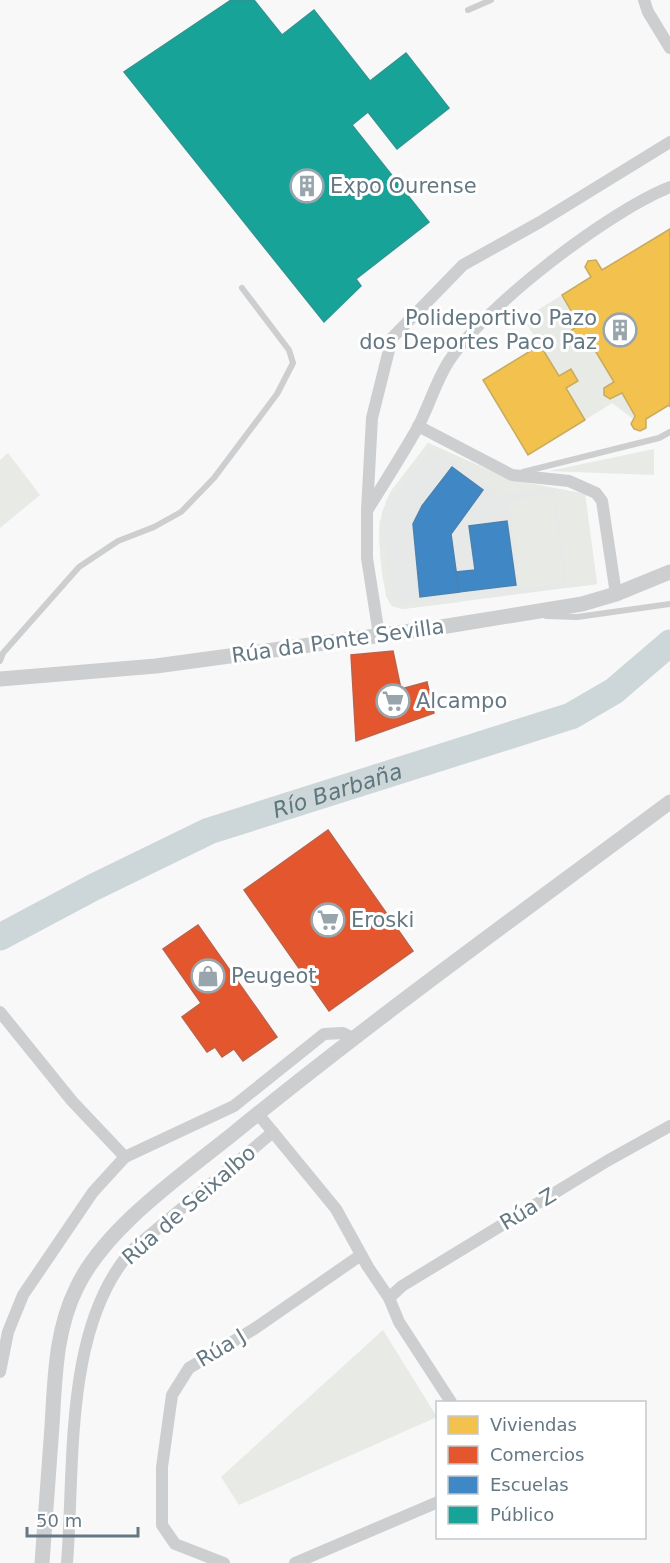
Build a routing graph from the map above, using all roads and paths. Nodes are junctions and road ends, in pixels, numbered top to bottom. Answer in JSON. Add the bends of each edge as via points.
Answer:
{"nodes":[{"id":1,"x":491,"y":0,"type":"edge"},
{"id":2,"x":644,"y":0,"type":"edge"},
{"id":3,"x":468,"y":10,"type":"dead end"},
{"id":4,"x":670,"y":48,"type":"edge"},
{"id":5,"x":670,"y":142,"type":"edge"},
{"id":6,"x":670,"y":187,"type":"edge"},
{"id":7,"x":243,"y":288,"type":"dead end"},
{"id":8,"x":418,"y":426,"type":"junction"},
{"id":9,"x":670,"y":432,"type":"edge"},
{"id":10,"x":512,"y":475,"type":"junction"},
{"id":11,"x":368,"y":510,"type":"junction"},
{"id":12,"x":670,"y":572,"type":"edge"},
{"id":13,"x":616,"y":594,"type":"junction"},
{"id":14,"x":670,"y":604,"type":"edge"},
{"id":15,"x":512,"y":615,"type":"junction"},
{"id":16,"x":379,"y":635,"type":"junction"},
{"id":17,"x":0,"y":661,"type":"edge"},
{"id":18,"x":0,"y":679,"type":"edge"},
{"id":19,"x":670,"y":802,"type":"edge"},
{"id":20,"x":0,"y":1012,"type":"edge"},
{"id":21,"x":353,"y":1038,"type":"junction"},
{"id":22,"x":258,"y":1114,"type":"junction"},
{"id":23,"x":670,"y":1126,"type":"edge"},
{"id":24,"x":273,"y":1132,"type":"junction"},
{"id":25,"x":125,"y":1157,"type":"junction"},
{"id":26,"x":361,"y":1255,"type":"junction"},
{"id":27,"x":390,"y":1298,"type":"junction"},
{"id":28,"x":3,"y":1344,"type":"edge"},
{"id":29,"x":0,"y":1372,"type":"edge"},
{"id":30,"x":450,"y":1401,"type":"edge"},
{"id":31,"x":436,"y":1503,"type":"edge"},
{"id":32,"x":42,"y":1563,"type":"edge"},
{"id":33,"x":67,"y":1563,"type":"edge"},
{"id":34,"x":224,"y":1563,"type":"edge"},
{"id":35,"x":295,"y":1563,"type":"edge"}],
"edges":[{"from":1,"to":3,"type":"lane"},
{"from":2,"to":4,"type":"street"},
{"from":5,"to":11,"type":"street","via":[[463,265],[392,339],[372,417]]},
{"from":6,"to":8,"type":"street","via":[[629,207],[593,232],[484,320],[449,362]]},
{"from":7,"to":17,"type":"lane","via":[[289,350],[293,363],[277,394],[213,478],[181,512],[118,541],[79,567]]},
{"from":8,"to":10,"type":"street"},
{"from":8,"to":11,"type":"street"},
{"from":9,"to":10,"type":"lane"},
{"from":10,"to":13,"type":"street","via":[[569,481],[596,493],[602,501]]},
{"from":11,"to":16,"type":"street","via":[[367,558]]},
{"from":12,"to":13,"type":"street","name":"Rúa da Ponte Sevilla"},
{"from":13,"to":15,"type":"street","name":"Rúa da Ponte Sevilla","via":[[582,604]]},
{"from":14,"to":15,"type":"lane","via":[[577,617]]},
{"from":15,"to":16,"type":"street","name":"Rúa da Ponte Sevilla"},
{"from":16,"to":18,"type":"street","name":"Rúa da Ponte Sevilla","via":[[156,666]]},
{"from":19,"to":21,"type":"street"},
{"from":20,"to":25,"type":"street","via":[[72,1101]]},
{"from":21,"to":22,"type":"street"},
{"from":21,"to":25,"type":"street","via":[[343,1033],[324,1034],[234,1106]]},
{"from":22,"to":24,"type":"street"},
{"from":22,"to":32,"type":"street","via":[[132,1219],[78,1286],[59,1344]]},
{"from":23,"to":27,"type":"street","name":"Rúa Z","via":[[402,1286]]},
{"from":24,"to":26,"type":"street","via":[[336,1209]]},
{"from":24,"to":33,"type":"street","name":"Rúa de Seixalbo","via":[[133,1250],[115,1269],[103,1292],[78,1377]]},
{"from":25,"to":28,"type":"street","via":[[93,1192],[48,1254],[23,1295]]},
{"from":26,"to":27,"type":"street"},
{"from":26,"to":34,"type":"street","name":"Rúa J","via":[[254,1329],[189,1368],[172,1395],[162,1467],[162,1525],[175,1544]]},
{"from":27,"to":30,"type":"street","via":[[399,1322]]},
{"from":28,"to":29,"type":"street"},
{"from":31,"to":35,"type":"street"}]}
